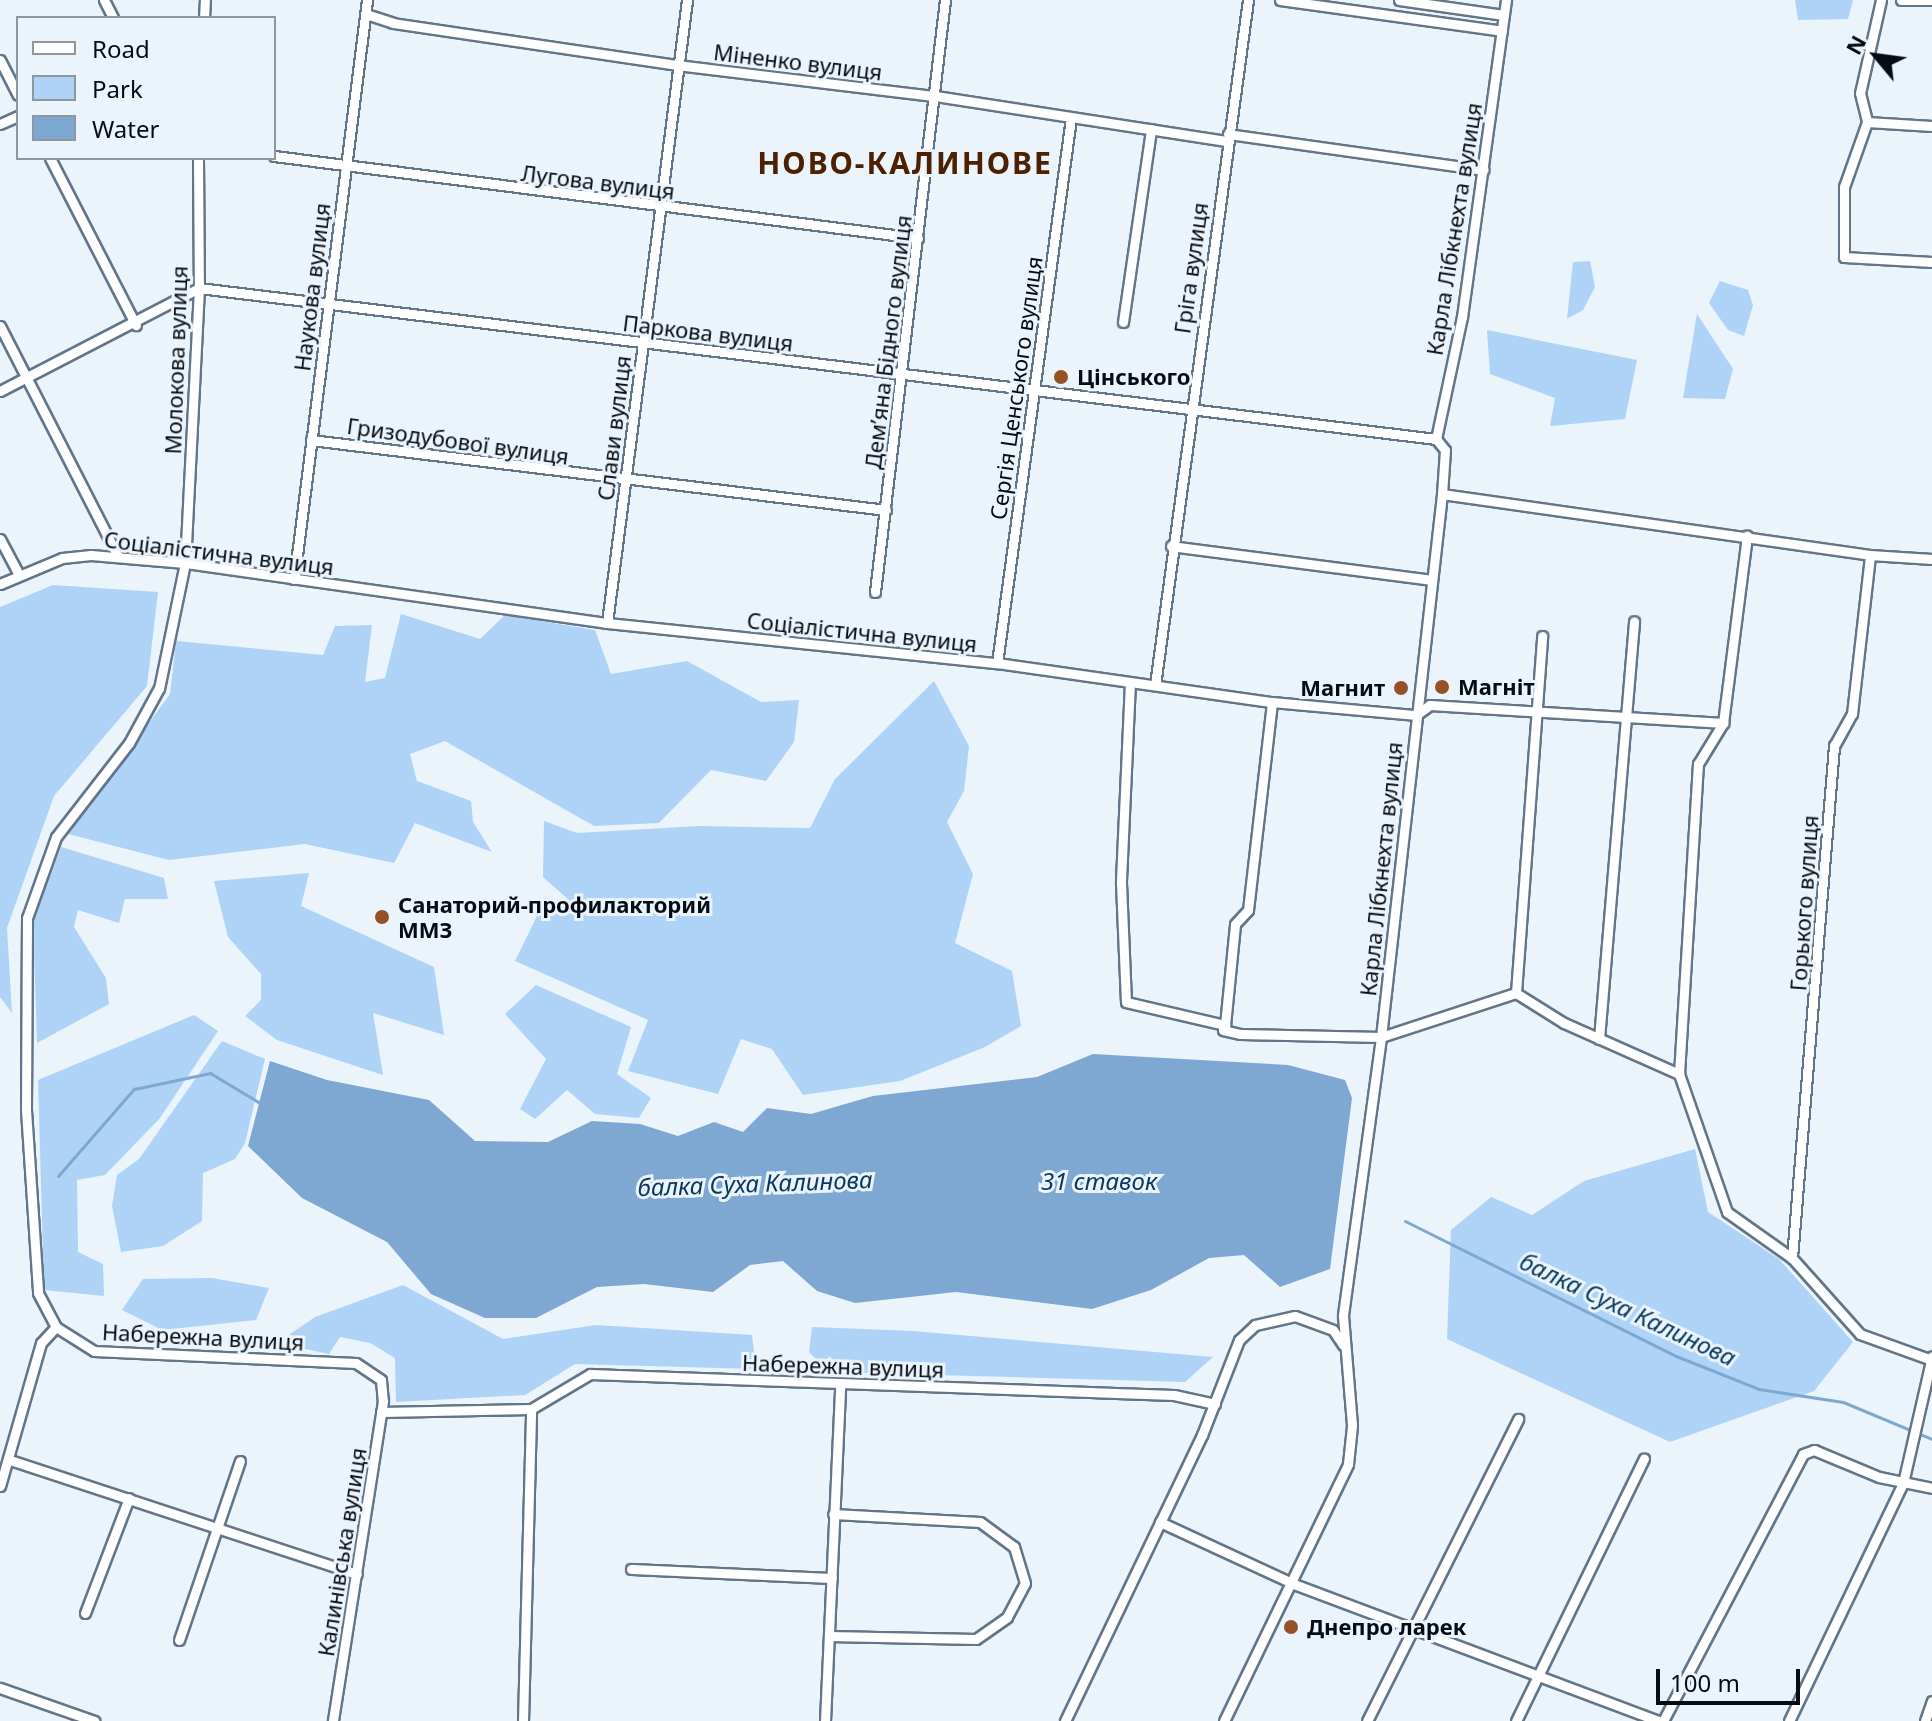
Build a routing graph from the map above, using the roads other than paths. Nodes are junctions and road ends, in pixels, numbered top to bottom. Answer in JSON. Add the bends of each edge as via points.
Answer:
{"nodes":[{"id":1,"x":367,"y":0,"type":"edge"},
{"id":2,"x":687,"y":0,"type":"edge"},
{"id":3,"x":945,"y":0,"type":"edge"},
{"id":4,"x":1248,"y":0,"type":"edge"},
{"id":5,"x":1280,"y":0,"type":"edge"},
{"id":6,"x":1399,"y":0,"type":"edge"},
{"id":7,"x":1506,"y":0,"type":"edge"},
{"id":8,"x":1881,"y":0,"type":"edge"},
{"id":9,"x":1901,"y":0,"type":"edge"},
{"id":10,"x":1932,"y":0,"type":"edge"},
{"id":11,"x":366,"y":14,"type":"junction"},
{"id":12,"x":1504,"y":15,"type":"junction"},
{"id":13,"x":1502,"y":31,"type":"junction"},
{"id":14,"x":0,"y":60,"type":"edge"},
{"id":15,"x":677,"y":65,"type":"junction"},
{"id":16,"x":16,"y":91,"type":"edge"},
{"id":17,"x":935,"y":96,"type":"junction"},
{"id":18,"x":1071,"y":118,"type":"junction"},
{"id":19,"x":1867,"y":122,"type":"junction"},
{"id":20,"x":1932,"y":126,"type":"edge"},
{"id":21,"x":1151,"y":129,"type":"junction"},
{"id":22,"x":1227,"y":137,"type":"junction"},
{"id":23,"x":276,"y":156,"type":"edge"},
{"id":24,"x":51,"y":160,"type":"edge"},
{"id":25,"x":198,"y":160,"type":"edge"},
{"id":26,"x":345,"y":166,"type":"junction"},
{"id":27,"x":1483,"y":170,"type":"junction"},
{"id":28,"x":660,"y":208,"type":"junction"},
{"id":29,"x":918,"y":238,"type":"junction"},
{"id":30,"x":1932,"y":262,"type":"edge"},
{"id":31,"x":199,"y":288,"type":"junction"},
{"id":32,"x":329,"y":302,"type":"junction"},
{"id":33,"x":1123,"y":322,"type":"dead end"},
{"id":34,"x":136,"y":325,"type":"junction"},
{"id":35,"x":0,"y":326,"type":"edge"},
{"id":36,"x":643,"y":344,"type":"junction"},
{"id":37,"x":902,"y":375,"type":"junction"},
{"id":38,"x":25,"y":379,"type":"junction"},
{"id":39,"x":0,"y":391,"type":"edge"},
{"id":40,"x":1034,"y":393,"type":"junction"},
{"id":41,"x":1189,"y":408,"type":"junction"},
{"id":42,"x":1436,"y":439,"type":"junction"},
{"id":43,"x":311,"y":440,"type":"junction"},
{"id":44,"x":626,"y":476,"type":"junction"},
{"id":45,"x":1442,"y":494,"type":"junction"},
{"id":46,"x":886,"y":510,"type":"junction"},
{"id":47,"x":1747,"y":536,"type":"junction"},
{"id":48,"x":0,"y":539,"type":"edge"},
{"id":49,"x":1171,"y":546,"type":"junction"},
{"id":50,"x":1870,"y":555,"type":"junction"},
{"id":51,"x":118,"y":557,"type":"junction"},
{"id":52,"x":1932,"y":559,"type":"edge"},
{"id":53,"x":185,"y":563,"type":"junction"},
{"id":54,"x":19,"y":574,"type":"junction"},
{"id":55,"x":294,"y":579,"type":"junction"},
{"id":56,"x":1432,"y":580,"type":"junction"},
{"id":57,"x":0,"y":584,"type":"edge"},
{"id":58,"x":875,"y":592,"type":"dead end"},
{"id":59,"x":1634,"y":621,"type":"dead end"},
{"id":60,"x":607,"y":623,"type":"junction"},
{"id":61,"x":1542,"y":636,"type":"dead end"},
{"id":62,"x":997,"y":663,"type":"junction"},
{"id":63,"x":1130,"y":682,"type":"junction"},
{"id":64,"x":1155,"y":685,"type":"junction"},
{"id":65,"x":1272,"y":702,"type":"junction"},
{"id":66,"x":1533,"y":707,"type":"junction"},
{"id":67,"x":1416,"y":715,"type":"junction"},
{"id":68,"x":1623,"y":715,"type":"junction"},
{"id":69,"x":1723,"y":723,"type":"junction"},
{"id":70,"x":1516,"y":993,"type":"junction"},
{"id":71,"x":1225,"y":1025,"type":"junction"},
{"id":72,"x":1381,"y":1037,"type":"junction"},
{"id":73,"x":1599,"y":1039,"type":"junction"},
{"id":74,"x":1679,"y":1074,"type":"junction"},
{"id":75,"x":1792,"y":1258,"type":"junction"},
{"id":76,"x":56,"y":1327,"type":"junction"},
{"id":77,"x":1344,"y":1348,"type":"junction"},
{"id":78,"x":1932,"y":1359,"type":"edge"},
{"id":79,"x":840,"y":1385,"type":"junction"},
{"id":80,"x":383,"y":1389,"type":"joint"},
{"id":81,"x":1215,"y":1404,"type":"junction"},
{"id":82,"x":531,"y":1409,"type":"junction"},
{"id":83,"x":381,"y":1412,"type":"junction"},
{"id":84,"x":1518,"y":1419,"type":"dead end"},
{"id":85,"x":1644,"y":1458,"type":"dead end"},
{"id":86,"x":10,"y":1460,"type":"junction"},
{"id":87,"x":240,"y":1461,"type":"dead end"},
{"id":88,"x":1903,"y":1483,"type":"junction"},
{"id":89,"x":0,"y":1486,"type":"edge"},
{"id":90,"x":1932,"y":1488,"type":"edge"},
{"id":91,"x":129,"y":1498,"type":"junction"},
{"id":92,"x":833,"y":1514,"type":"junction"},
{"id":93,"x":1160,"y":1522,"type":"junction"},
{"id":94,"x":219,"y":1526,"type":"junction"},
{"id":95,"x":631,"y":1569,"type":"dead end"},
{"id":96,"x":357,"y":1574,"type":"junction"},
{"id":97,"x":832,"y":1578,"type":"junction"},
{"id":98,"x":1294,"y":1584,"type":"junction"},
{"id":99,"x":85,"y":1613,"type":"dead end"},
{"id":100,"x":1415,"y":1631,"type":"junction"},
{"id":101,"x":829,"y":1636,"type":"junction"},
{"id":102,"x":179,"y":1640,"type":"dead end"},
{"id":103,"x":1538,"y":1677,"type":"junction"},
{"id":104,"x":0,"y":1688,"type":"edge"},
{"id":105,"x":1932,"y":1701,"type":"edge"},
{"id":106,"x":94,"y":1721,"type":"edge"},
{"id":107,"x":333,"y":1721,"type":"edge"},
{"id":108,"x":523,"y":1721,"type":"edge"},
{"id":109,"x":825,"y":1721,"type":"edge"},
{"id":110,"x":1065,"y":1721,"type":"edge"},
{"id":111,"x":1224,"y":1721,"type":"edge"},
{"id":112,"x":1367,"y":1721,"type":"edge"},
{"id":113,"x":1516,"y":1721,"type":"edge"},
{"id":114,"x":1661,"y":1721,"type":"edge"},
{"id":115,"x":1789,"y":1721,"type":"edge"},
{"id":116,"x":1925,"y":1721,"type":"edge"}],
"edges":[{"from":1,"to":11,"type":"street","name":"Наукова вулиця"},
{"from":2,"to":15,"type":"street","name":"Слави вулиця"},
{"from":3,"to":17,"type":"street","name":"Дем’яна Бідного вулиця"},
{"from":4,"to":22,"type":"street","name":"Гріга вулиця"},
{"from":5,"to":13,"type":"street"},
{"from":6,"to":12,"type":"street"},
{"from":7,"to":12,"type":"street","name":"Карла Лібкнехта вулиця"},
{"from":8,"to":19,"type":"street","via":[[1860,93]]},
{"from":9,"to":10,"type":"street"},
{"from":11,"to":15,"type":"street","name":"Міненко вулиця","via":[[393,23]]},
{"from":11,"to":26,"type":"street","name":"Наукова вулиця"},
{"from":12,"to":13,"type":"street","name":"Карла Лібкнехта вулиця"},
{"from":13,"to":27,"type":"street","name":"Карла Лібкнехта вулиця"},
{"from":14,"to":16,"type":"street"},
{"from":15,"to":17,"type":"street","name":"Міненко вулиця"},
{"from":15,"to":28,"type":"street","name":"Слави вулиця"},
{"from":17,"to":18,"type":"street","name":"Міненко вулиця"},
{"from":17,"to":29,"type":"street","name":"Дем’яна Бідного вулиця"},
{"from":18,"to":21,"type":"street","name":"Міненко вулиця"},
{"from":18,"to":40,"type":"street","name":"Сергія Ценського вулиця"},
{"from":19,"to":20,"type":"street"},
{"from":19,"to":30,"type":"street","via":[[1844,187],[1844,257]]},
{"from":21,"to":22,"type":"street","name":"Міненко вулиця"},
{"from":21,"to":33,"type":"street"},
{"from":22,"to":27,"type":"street","name":"Міненко вулиця"},
{"from":22,"to":41,"type":"street","name":"Гріга вулиця"},
{"from":23,"to":26,"type":"street","name":"Лугова вулиця"},
{"from":24,"to":34,"type":"street"},
{"from":25,"to":31,"type":"street","name":"Молокова вулиця"},
{"from":26,"to":28,"type":"street","name":"Лугова вулиця"},
{"from":26,"to":32,"type":"street","name":"Наукова вулиця"},
{"from":27,"to":42,"type":"street","name":"Карла Лібкнехта вулиця","via":[[1462,317]]},
{"from":28,"to":29,"type":"street","name":"Лугова вулиця"},
{"from":28,"to":36,"type":"street","name":"Слави вулиця"},
{"from":29,"to":37,"type":"street","name":"Дем’яна Бідного вулиця"},
{"from":31,"to":32,"type":"street","name":"Паркова вулиця"},
{"from":31,"to":34,"type":"street"},
{"from":31,"to":53,"type":"street","name":"Молокова вулиця"},
{"from":32,"to":36,"type":"street","name":"Паркова вулиця"},
{"from":32,"to":43,"type":"street","name":"Наукова вулиця"},
{"from":34,"to":38,"type":"street"},
{"from":35,"to":38,"type":"street"},
{"from":36,"to":37,"type":"street","name":"Паркова вулиця"},
{"from":36,"to":44,"type":"street","name":"Слави вулиця"},
{"from":37,"to":40,"type":"street","name":"Паркова вулиця"},
{"from":37,"to":46,"type":"street","name":"Дем’яна Бідного вулиця"},
{"from":38,"to":39,"type":"street"},
{"from":38,"to":51,"type":"street"},
{"from":40,"to":41,"type":"street","name":"Паркова вулиця"},
{"from":40,"to":62,"type":"street","name":"Сергія Ценського вулиця"},
{"from":41,"to":42,"type":"street","name":"Паркова вулиця"},
{"from":41,"to":49,"type":"street","name":"Гріга вулиця"},
{"from":42,"to":45,"type":"street","name":"Карла Лібкнехта вулиця","via":[[1445,450]]},
{"from":43,"to":44,"type":"street","name":"Гризодубової вулиця","via":[[594,478]]},
{"from":43,"to":55,"type":"street","name":"Наукова вулиця"},
{"from":44,"to":46,"type":"street","name":"Гризодубової вулиця"},
{"from":44,"to":60,"type":"street","name":"Слави вулиця"},
{"from":45,"to":47,"type":"street"},
{"from":45,"to":56,"type":"street","name":"Карла Лібкнехта вулиця"},
{"from":46,"to":58,"type":"street","name":"Дем’яна Бідного вулиця"},
{"from":47,"to":50,"type":"street"},
{"from":47,"to":69,"type":"street"},
{"from":48,"to":54,"type":"street"},
{"from":49,"to":56,"type":"street"},
{"from":49,"to":64,"type":"street","name":"Гріга вулиця"},
{"from":50,"to":52,"type":"street"},
{"from":50,"to":75,"type":"street","name":"Горького вулиця","via":[[1852,714],[1834,746]]},
{"from":51,"to":53,"type":"street","name":"Соціалістична вулиця"},
{"from":51,"to":54,"type":"street","name":"Соціалістична вулиця","via":[[62,558]]},
{"from":53,"to":55,"type":"street","name":"Соціалістична вулиця"},
{"from":53,"to":76,"type":"street","via":[[159,688],[129,743],[56,837],[27,918],[26,1110],[38,1293]]},
{"from":54,"to":57,"type":"street","name":"Соціалістична вулиця"},
{"from":55,"to":60,"type":"street","name":"Соціалістична вулиця"},
{"from":56,"to":67,"type":"street","name":"Карла Лібкнехта вулиця"},
{"from":59,"to":68,"type":"street"},
{"from":60,"to":62,"type":"street","name":"Соціалістична вулиця"},
{"from":61,"to":66,"type":"street"},
{"from":62,"to":63,"type":"street","name":"Соціалістична вулиця"},
{"from":63,"to":64,"type":"street","name":"Соціалістична вулиця"},
{"from":63,"to":71,"type":"street","via":[[1121,883],[1126,1002]]},
{"from":64,"to":65,"type":"street","name":"Соціалістична вулиця"},
{"from":65,"to":67,"type":"street","name":"Соціалістична вулиця"},
{"from":65,"to":71,"type":"street","via":[[1248,910],[1235,924]]},
{"from":66,"to":67,"type":"street","name":"Соціалістична вулиця","via":[[1430,705]]},
{"from":66,"to":68,"type":"street","name":"Соціалістична вулиця"},
{"from":66,"to":70,"type":"street"},
{"from":67,"to":72,"type":"street","name":"Карла Лібкнехта вулиця"},
{"from":68,"to":69,"type":"street","name":"Соціалістична вулиця"},
{"from":68,"to":73,"type":"street"},
{"from":69,"to":74,"type":"street","via":[[1698,764]]},
{"from":70,"to":72,"type":"street"},
{"from":70,"to":73,"type":"street"},
{"from":71,"to":72,"type":"street","via":[[1223,1030],[1241,1034]]},
{"from":72,"to":77,"type":"street","name":"Карла Лібкнехта вулиця","via":[[1343,1315]]},
{"from":73,"to":74,"type":"street"},
{"from":74,"to":75,"type":"street","via":[[1727,1212]]},
{"from":75,"to":78,"type":"street","via":[[1860,1334]]},
{"from":76,"to":80,"type":"street","name":"Набережна вулиця","via":[[85,1347],[104,1352],[356,1363],[376,1374]]},
{"from":76,"to":86,"type":"street","via":[[41,1343]]},
{"from":77,"to":81,"type":"street","via":[[1333,1330],[1308,1318],[1255,1325],[1239,1340]]},
{"from":77,"to":98,"type":"street","name":"Карла Лібкнехта вулиця","via":[[1352,1425],[1348,1464]]},
{"from":78,"to":88,"type":"street"},
{"from":79,"to":81,"type":"street","name":"Набережна вулиця","via":[[1174,1395]]},
{"from":79,"to":82,"type":"street","name":"Набережна вулиця","via":[[590,1374]]},
{"from":79,"to":92,"type":"street"},
{"from":80,"to":83,"type":"street","name":"Калинівська вулиця"},
{"from":81,"to":93,"type":"street"},
{"from":82,"to":83,"type":"street","name":"Набережна вулиця"},
{"from":82,"to":108,"type":"street"},
{"from":83,"to":96,"type":"street","name":"Калинівська вулиця"},
{"from":84,"to":100,"type":"street"},
{"from":85,"to":103,"type":"street"},
{"from":86,"to":89,"type":"street"},
{"from":86,"to":91,"type":"street"},
{"from":87,"to":94,"type":"street"},
{"from":88,"to":90,"type":"street"},
{"from":88,"to":114,"type":"street","via":[[1814,1450],[1803,1454]]},
{"from":88,"to":115,"type":"street"},
{"from":91,"to":94,"type":"street"},
{"from":91,"to":99,"type":"street"},
{"from":92,"to":97,"type":"street"},
{"from":92,"to":101,"type":"street","via":[[980,1522],[1014,1547],[1025,1583],[1007,1617],[976,1639]]},
{"from":93,"to":98,"type":"street"},
{"from":93,"to":110,"type":"street"},
{"from":94,"to":96,"type":"street"},
{"from":94,"to":102,"type":"street"},
{"from":95,"to":97,"type":"street"},
{"from":96,"to":107,"type":"street","name":"Калинівська вулиця"},
{"from":97,"to":101,"type":"street"},
{"from":98,"to":100,"type":"street"},
{"from":98,"to":111,"type":"street","name":"Карла Лібкнехта вулиця"},
{"from":100,"to":103,"type":"street"},
{"from":100,"to":112,"type":"street"},
{"from":101,"to":109,"type":"street"},
{"from":103,"to":113,"type":"street"},
{"from":103,"to":114,"type":"street"},
{"from":104,"to":106,"type":"street"},
{"from":105,"to":116,"type":"street"}]}
